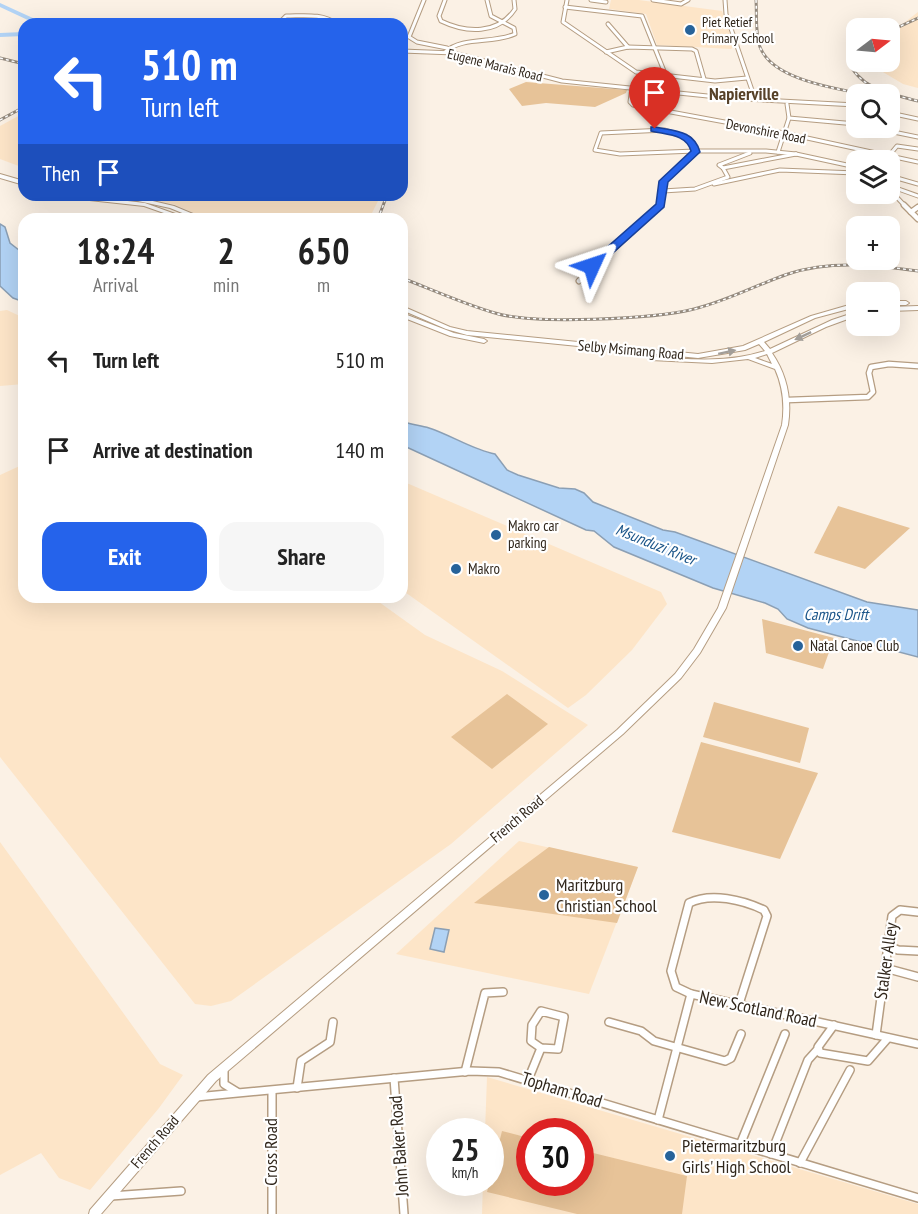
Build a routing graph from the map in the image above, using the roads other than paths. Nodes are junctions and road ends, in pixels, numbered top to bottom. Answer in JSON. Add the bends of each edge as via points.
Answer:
{"nodes":[{"id":1,"x":424,"y":0,"type":"edge"},
{"id":2,"x":445,"y":0,"type":"edge"},
{"id":3,"x":487,"y":0,"type":"edge"},
{"id":4,"x":514,"y":0,"type":"edge"},
{"id":5,"x":567,"y":0,"type":"edge"},
{"id":6,"x":591,"y":0,"type":"edge"},
{"id":7,"x":653,"y":0,"type":"edge"},
{"id":8,"x":687,"y":0,"type":"edge"},
{"id":9,"x":725,"y":0,"type":"edge"},
{"id":10,"x":607,"y":1,"type":"edge"},
{"id":11,"x":565,"y":7,"type":"junction"},
{"id":12,"x":603,"y":11,"type":"junction"},
{"id":13,"x":284,"y":18,"type":"edge"},
{"id":14,"x":326,"y":18,"type":"edge"},
{"id":15,"x":505,"y":23,"type":"junction"},
{"id":16,"x":608,"y":24,"type":"dead end"},
{"id":17,"x":628,"y":47,"type":"junction"},
{"id":18,"x":655,"y":48,"type":"junction"},
{"id":19,"x":446,"y":50,"type":"junction"},
{"id":20,"x":408,"y":51,"type":"edge"},
{"id":21,"x":606,"y":52,"type":"junction"},
{"id":22,"x":666,"y":76,"type":"junction"},
{"id":23,"x":747,"y":78,"type":"junction"},
{"id":24,"x":704,"y":79,"type":"junction"},
{"id":25,"x":590,"y":83,"type":"joint"},
{"id":26,"x":632,"y":89,"type":"junction"},
{"id":27,"x":755,"y":99,"type":"junction"},
{"id":28,"x":787,"y":104,"type":"junction"},
{"id":29,"x":846,"y":106,"type":"edge"},
{"id":30,"x":846,"y":107,"type":"edge"},
{"id":31,"x":900,"y":113,"type":"edge"},
{"id":32,"x":918,"y":117,"type":"edge"},
{"id":33,"x":789,"y":118,"type":"junction"},
{"id":34,"x":846,"y":123,"type":"edge"},
{"id":35,"x":900,"y":133,"type":"edge"},
{"id":36,"x":784,"y":134,"type":"junction"},
{"id":37,"x":918,"y":137,"type":"edge"},
{"id":38,"x":918,"y":149,"type":"edge"},
{"id":39,"x":853,"y":150,"type":"edge"},
{"id":40,"x":894,"y":150,"type":"edge"},
{"id":41,"x":755,"y":151,"type":"junction"},
{"id":42,"x":696,"y":152,"type":"junction"},
{"id":43,"x":778,"y":152,"type":"junction"},
{"id":44,"x":796,"y":154,"type":"junction"},
{"id":45,"x":900,"y":160,"type":"edge"},
{"id":46,"x":918,"y":162,"type":"edge"},
{"id":47,"x":846,"y":165,"type":"edge"},
{"id":48,"x":723,"y":168,"type":"junction"},
{"id":49,"x":846,"y":173,"type":"edge"},
{"id":50,"x":0,"y":178,"type":"edge"},
{"id":51,"x":900,"y":179,"type":"edge"},
{"id":52,"x":18,"y":183,"type":"edge"},
{"id":53,"x":918,"y":184,"type":"edge"},
{"id":54,"x":695,"y":189,"type":"junction"},
{"id":55,"x":663,"y":191,"type":"junction"},
{"id":56,"x":900,"y":191,"type":"edge"},
{"id":57,"x":918,"y":196,"type":"edge"},
{"id":58,"x":900,"y":199,"type":"edge"},
{"id":59,"x":108,"y":201,"type":"edge"},
{"id":60,"x":149,"y":201,"type":"edge"},
{"id":61,"x":918,"y":207,"type":"edge"},
{"id":62,"x":911,"y":212,"type":"junction"},
{"id":63,"x":168,"y":213,"type":"edge"},
{"id":64,"x":186,"y":213,"type":"edge"},
{"id":65,"x":918,"y":219,"type":"edge"},
{"id":66,"x":579,"y":281,"type":"dead end"},
{"id":67,"x":900,"y":303,"type":"edge"},
{"id":68,"x":918,"y":303,"type":"edge"},
{"id":69,"x":846,"y":308,"type":"edge"},
{"id":70,"x":918,"y":308,"type":"edge"},
{"id":71,"x":900,"y":309,"type":"edge"},
{"id":72,"x":408,"y":311,"type":"edge"},
{"id":73,"x":408,"y":318,"type":"edge"},
{"id":74,"x":846,"y":318,"type":"edge"},
{"id":75,"x":760,"y":341,"type":"junction"},
{"id":76,"x":769,"y":351,"type":"junction"},
{"id":77,"x":746,"y":358,"type":"junction"},
{"id":78,"x":918,"y":366,"type":"edge"},
{"id":79,"x":776,"y":367,"type":"junction"},
{"id":80,"x":788,"y":400,"type":"junction"},
{"id":81,"x":918,"y":912,"type":"edge"},
{"id":82,"x":888,"y":946,"type":"junction"},
{"id":83,"x":918,"y":951,"type":"edge"},
{"id":84,"x":885,"y":968,"type":"junction"},
{"id":85,"x":918,"y":977,"type":"edge"},
{"id":86,"x":503,"y":992,"type":"dead end"},
{"id":87,"x":691,"y":994,"type":"junction"},
{"id":88,"x":739,"y":1004,"type":"junction"},
{"id":89,"x":333,"y":1022,"type":"dead end"},
{"id":90,"x":609,"y":1022,"type":"dead end"},
{"id":91,"x":834,"y":1025,"type":"junction"},
{"id":92,"x":741,"y":1034,"type":"dead end"},
{"id":93,"x":785,"y":1034,"type":"dead end"},
{"id":94,"x":876,"y":1035,"type":"junction"},
{"id":95,"x":888,"y":1038,"type":"junction"},
{"id":96,"x":918,"y":1044,"type":"edge"},
{"id":97,"x":677,"y":1047,"type":"junction"},
{"id":98,"x":541,"y":1048,"type":"junction"},
{"id":99,"x":817,"y":1050,"type":"junction"},
{"id":100,"x":226,"y":1066,"type":"junction"},
{"id":101,"x":850,"y":1070,"type":"dead end"},
{"id":102,"x":465,"y":1072,"type":"junction"},
{"id":103,"x":394,"y":1078,"type":"junction"},
{"id":104,"x":528,"y":1080,"type":"junction"},
{"id":105,"x":297,"y":1088,"type":"junction"},
{"id":106,"x":272,"y":1091,"type":"junction"},
{"id":107,"x":240,"y":1094,"type":"junction"},
{"id":108,"x":193,"y":1097,"type":"junction"},
{"id":109,"x":658,"y":1120,"type":"junction"},
{"id":110,"x":740,"y":1145,"type":"junction"},
{"id":111,"x":771,"y":1154,"type":"junction"},
{"id":112,"x":800,"y":1162,"type":"junction"},
{"id":113,"x":181,"y":1191,"type":"dead end"},
{"id":114,"x":109,"y":1196,"type":"junction"},
{"id":115,"x":918,"y":1198,"type":"edge"},
{"id":116,"x":94,"y":1214,"type":"edge"},
{"id":117,"x":272,"y":1214,"type":"edge"},
{"id":118,"x":404,"y":1214,"type":"edge"}],
"edges":[{"from":1,"to":19,"type":"street","via":[[409,37]]},
{"from":2,"to":15,"type":"street","via":[[439,19],[448,25],[490,29]]},
{"from":3,"to":15,"type":"street","via":[[490,16]]},
{"from":4,"to":15,"type":"street","via":[[515,9]]},
{"from":5,"to":11,"type":"street"},
{"from":6,"to":10,"type":"street"},
{"from":7,"to":8,"type":"street","via":[[681,4]]},
{"from":9,"to":23,"type":"street","via":[[724,9]]},
{"from":10,"to":12,"type":"street"},
{"from":11,"to":12,"type":"street"},
{"from":11,"to":21,"type":"street","via":[[563,22]]},
{"from":12,"to":18,"type":"street","via":[[642,16]]},
{"from":13,"to":14,"type":"street"},
{"from":15,"to":19,"type":"street","via":[[514,28],[515,34]]},
{"from":16,"to":17,"type":"street"},
{"from":17,"to":18,"type":"street"},
{"from":17,"to":21,"type":"street"},
{"from":18,"to":22,"type":"street"},
{"from":18,"to":24,"type":"street","via":[[694,50]]},
{"from":19,"to":20,"type":"street","name":"Eugene Marais Road"},
{"from":19,"to":25,"type":"street","name":"Eugene Marais Road","via":[[553,79]]},
{"from":21,"to":22,"type":"street","via":[[634,71]]},
{"from":22,"to":24,"type":"street"},
{"from":23,"to":24,"type":"street"},
{"from":23,"to":27,"type":"street"},
{"from":25,"to":26,"type":"street","name":"Eugene Marais Road"},
{"from":26,"to":27,"type":"street","name":"Eugene Marais Road"},
{"from":26,"to":28,"type":"street","name":"Eugene Marais Road"},
{"from":26,"to":36,"type":"street","name":"Devonshire Road","via":[[633,105]]},
{"from":27,"to":29,"type":"street","name":"Eugene Marais Road"},
{"from":28,"to":30,"type":"street","name":"Eugene Marais Road"},
{"from":28,"to":33,"type":"street"},
{"from":31,"to":32,"type":"street"},
{"from":33,"to":34,"type":"street"},
{"from":33,"to":36,"type":"street"},
{"from":35,"to":37,"type":"street"},
{"from":36,"to":39,"type":"street","name":"Devonshire Road"},
{"from":36,"to":43,"type":"street"},
{"from":38,"to":40,"type":"street","via":[[897,146]]},
{"from":41,"to":42,"type":"street"},
{"from":41,"to":43,"type":"street"},
{"from":41,"to":48,"type":"street","via":[[719,165]]},
{"from":42,"to":42,"type":"street","via":[[612,152],[595,149],[602,132],[661,129],[689,138]]},
{"from":42,"to":55,"type":"street","via":[[666,178]]},
{"from":43,"to":44,"type":"street"},
{"from":44,"to":47,"type":"street"},
{"from":44,"to":48,"type":"street"},
{"from":45,"to":46,"type":"street","name":"Devonshire Road"},
{"from":48,"to":54,"type":"street","via":[[728,177]]},
{"from":49,"to":54,"type":"street","via":[[780,170]]},
{"from":50,"to":52,"type":"main road"},
{"from":51,"to":53,"type":"street"},
{"from":54,"to":55,"type":"street"},
{"from":55,"to":66,"type":"street","via":[[660,205]]},
{"from":56,"to":57,"type":"street"},
{"from":58,"to":62,"type":"street"},
{"from":59,"to":63,"type":"main road","via":[[145,205]]},
{"from":60,"to":64,"type":"main road"},
{"from":61,"to":62,"type":"street"},
{"from":62,"to":65,"type":"street"},
{"from":67,"to":68,"type":"main road"},
{"from":69,"to":75,"type":"main road","name":"Selby Msimang Road","via":[[813,317]]},
{"from":70,"to":71,"type":"main road"},
{"from":72,"to":75,"type":"main road","name":"Selby Msimang Road","one_way":true,"via":[[467,333],[652,353],[712,355]]},
{"from":73,"to":77,"type":"main road","name":"Selby Msimang Road","via":[[470,339],[691,362]]},
{"from":74,"to":76,"type":"main road","name":"Selby Msimang Road","one_way":true},
{"from":75,"to":76,"type":"main road","name":"French Road"},
{"from":76,"to":77,"type":"main road","name":"Selby Msimang Road"},
{"from":76,"to":79,"type":"main road","name":"French Road"},
{"from":77,"to":79,"type":"main road"},
{"from":78,"to":80,"type":"street","via":[[871,367],[873,392],[868,397]]},
{"from":79,"to":80,"type":"main road","name":"French Road"},
{"from":80,"to":100,"type":"main road","name":"French Road","via":[[785,425],[722,608],[684,668],[635,719]]},
{"from":81,"to":82,"type":"street","name":"Stalker Alley","via":[[893,913]]},
{"from":82,"to":83,"type":"street"},
{"from":82,"to":84,"type":"street","name":"Stalker Alley"},
{"from":84,"to":85,"type":"street"},
{"from":84,"to":94,"type":"street","name":"Stalker Alley"},
{"from":86,"to":102,"type":"street","via":[[484,993]]},
{"from":87,"to":88,"type":"street","name":"New Scotland Road"},
{"from":87,"to":88,"type":"street","via":[[676,987],[671,971],[689,903],[707,897],[755,906],[767,916]]},
{"from":87,"to":97,"type":"street","name":"New Scotland Road"},
{"from":88,"to":91,"type":"street","name":"New Scotland Road"},
{"from":89,"to":105,"type":"street","via":[[330,1042],[300,1061]]},
{"from":90,"to":97,"type":"street"},
{"from":91,"to":94,"type":"street","name":"New Scotland Road"},
{"from":91,"to":99,"type":"street"},
{"from":92,"to":97,"type":"street","via":[[731,1058],[725,1061]]},
{"from":93,"to":110,"type":"street"},
{"from":94,"to":95,"type":"street","name":"New Scotland Road"},
{"from":95,"to":96,"type":"street","name":"New Scotland Road"},
{"from":95,"to":99,"type":"street","via":[[868,1060]]},
{"from":97,"to":109,"type":"street","name":"New Scotland Road"},
{"from":98,"to":98,"type":"street","via":[[531,1038],[538,1013],[562,1014],[564,1026],[558,1047]]},
{"from":98,"to":104,"type":"street"},
{"from":99,"to":111,"type":"street","via":[[808,1060]]},
{"from":100,"to":107,"type":"street","via":[[223,1082]]},
{"from":100,"to":108,"type":"main road","name":"French Road"},
{"from":101,"to":112,"type":"street"},
{"from":102,"to":103,"type":"street","name":"Topham Road"},
{"from":102,"to":104,"type":"street","name":"Topham Road","via":[[499,1072]]},
{"from":103,"to":105,"type":"street","name":"Topham Road"},
{"from":103,"to":118,"type":"street","name":"John Baker Road"},
{"from":104,"to":109,"type":"street","name":"Topham Road"},
{"from":105,"to":106,"type":"street","name":"Topham Road"},
{"from":106,"to":107,"type":"street","name":"Topham Road"},
{"from":106,"to":117,"type":"street","name":"Cross Road"},
{"from":107,"to":108,"type":"street","name":"Topham Road"},
{"from":108,"to":114,"type":"main road","name":"French Road"},
{"from":109,"to":110,"type":"street","name":"Topham Road"},
{"from":110,"to":111,"type":"street","name":"Topham Road"},
{"from":111,"to":112,"type":"street","name":"Topham Road"},
{"from":112,"to":115,"type":"street","name":"Topham Road"},
{"from":113,"to":114,"type":"street"},
{"from":114,"to":116,"type":"main road","name":"French Road"}]}
